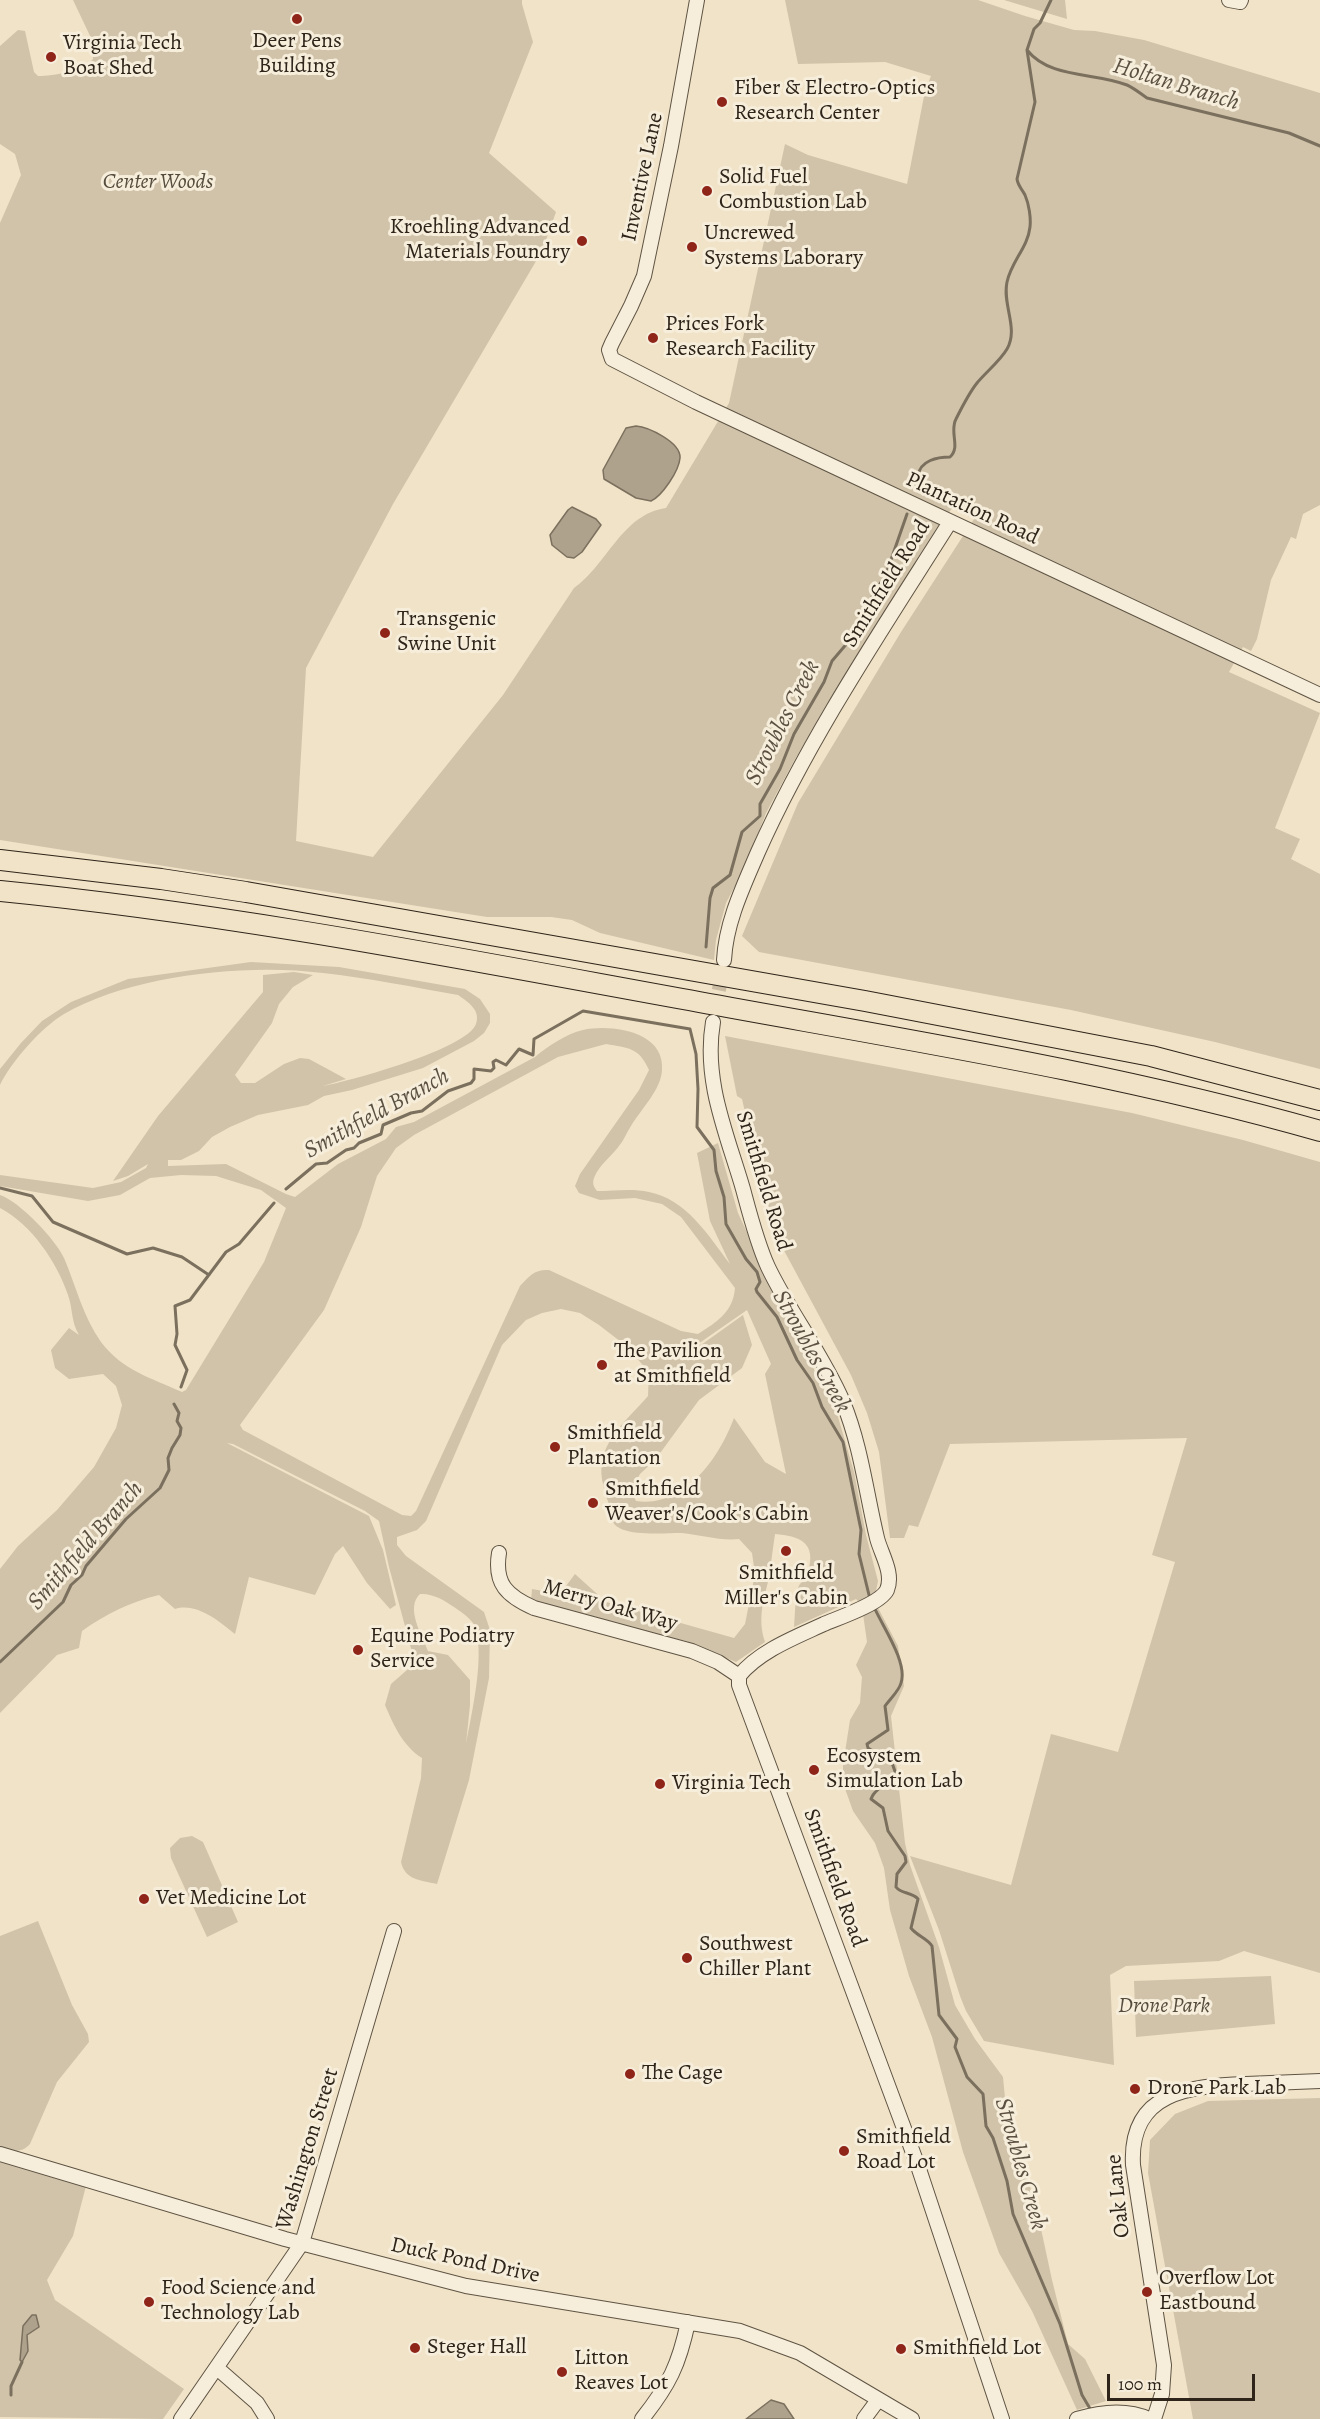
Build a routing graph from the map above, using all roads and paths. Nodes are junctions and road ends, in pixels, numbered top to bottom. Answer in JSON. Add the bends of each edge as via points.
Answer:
{"nodes":[{"id":1,"x":697,"y":0,"type":"edge"},
{"id":2,"x":1229,"y":0,"type":"edge"},
{"id":3,"x":1241,"y":0,"type":"edge"},
{"id":4,"x":610,"y":355,"type":"joint"},
{"id":5,"x":950,"y":522,"type":"junction"},
{"id":6,"x":1320,"y":695,"type":"edge"},
{"id":7,"x":0,"y":860,"type":"edge"},
{"id":8,"x":0,"y":891,"type":"edge"},
{"id":9,"x":724,"y":960,"type":"tunnel mouth"},
{"id":10,"x":713,"y":1022,"type":"tunnel mouth"},
{"id":11,"x":1320,"y":1100,"type":"edge"},
{"id":12,"x":1320,"y":1131,"type":"edge"},
{"id":13,"x":499,"y":1553,"type":"dead end"},
{"id":14,"x":740,"y":1676,"type":"junction"},
{"id":15,"x":394,"y":1931,"type":"dead end"},
{"id":16,"x":1320,"y":2081,"type":"edge"},
{"id":17,"x":0,"y":2154,"type":"edge"},
{"id":18,"x":302,"y":2243,"type":"junction"},
{"id":19,"x":688,"y":2322,"type":"junction"},
{"id":20,"x":217,"y":2368,"type":"junction"},
{"id":21,"x":878,"y":2400,"type":"junction"},
{"id":22,"x":1081,"y":2418,"type":"edge"},
{"id":23,"x":181,"y":2419,"type":"edge"},
{"id":24,"x":267,"y":2419,"type":"edge"},
{"id":25,"x":642,"y":2419,"type":"edge"},
{"id":26,"x":864,"y":2419,"type":"edge"},
{"id":27,"x":912,"y":2419,"type":"edge"},
{"id":28,"x":1002,"y":2419,"type":"edge"},
{"id":29,"x":1149,"y":2419,"type":"edge"},
{"id":30,"x":1154,"y":2419,"type":"edge"}],
"edges":[{"from":1,"to":4,"type":"street","name":"Inventive Lane","via":[[644,276]]},
{"from":2,"to":3,"type":"street"},
{"from":4,"to":5,"type":"street","name":"Plantation Road","via":[[625,367]]},
{"from":5,"to":6,"type":"street","name":"Plantation Road"},
{"from":5,"to":9,"type":"street","name":"Smithfield Road","via":[[777,810],[730,920]]},
{"from":7,"to":11,"type":"highway","via":[[246,892],[854,999],[1151,1056]]},
{"from":8,"to":12,"type":"highway","via":[[153,910],[453,957],[1128,1082]]},
{"from":10,"to":14,"type":"street","name":"Smithfield Road","via":[[710,1067],[716,1101],[762,1252],[847,1412],[889,1573],[888,1587],[879,1599],[774,1649]]},
{"from":13,"to":14,"type":"street","name":"Merry Oak Way","via":[[498,1576],[517,1600],[692,1651]]},
{"from":14,"to":28,"type":"street","name":"Smithfield Road","via":[[742,1693],[918,2166]]},
{"from":15,"to":18,"type":"street","name":"Washington Street"},
{"from":16,"to":30,"type":"street","name":"Oak Lane","via":[[1187,2089],[1160,2101],[1141,2123],[1135,2137],[1133,2165],[1164,2365],[1162,2394]]},
{"from":17,"to":18,"type":"street","name":"Duck Pond Drive"},
{"from":18,"to":19,"type":"street","name":"Duck Pond Drive","via":[[466,2286]]},
{"from":18,"to":20,"type":"street","name":"Washington Street"},
{"from":19,"to":21,"type":"street","name":"Duck Pond Drive","via":[[741,2331],[800,2353]]},
{"from":19,"to":25,"type":"street","via":[[666,2388]]},
{"from":20,"to":23,"type":"street","name":"Washington Street"},
{"from":20,"to":24,"type":"street","via":[[256,2403]]},
{"from":21,"to":26,"type":"street"},
{"from":21,"to":27,"type":"street","name":"Duck Pond Drive"},
{"from":22,"to":29,"type":"street","via":[[1137,2414]]}]}
